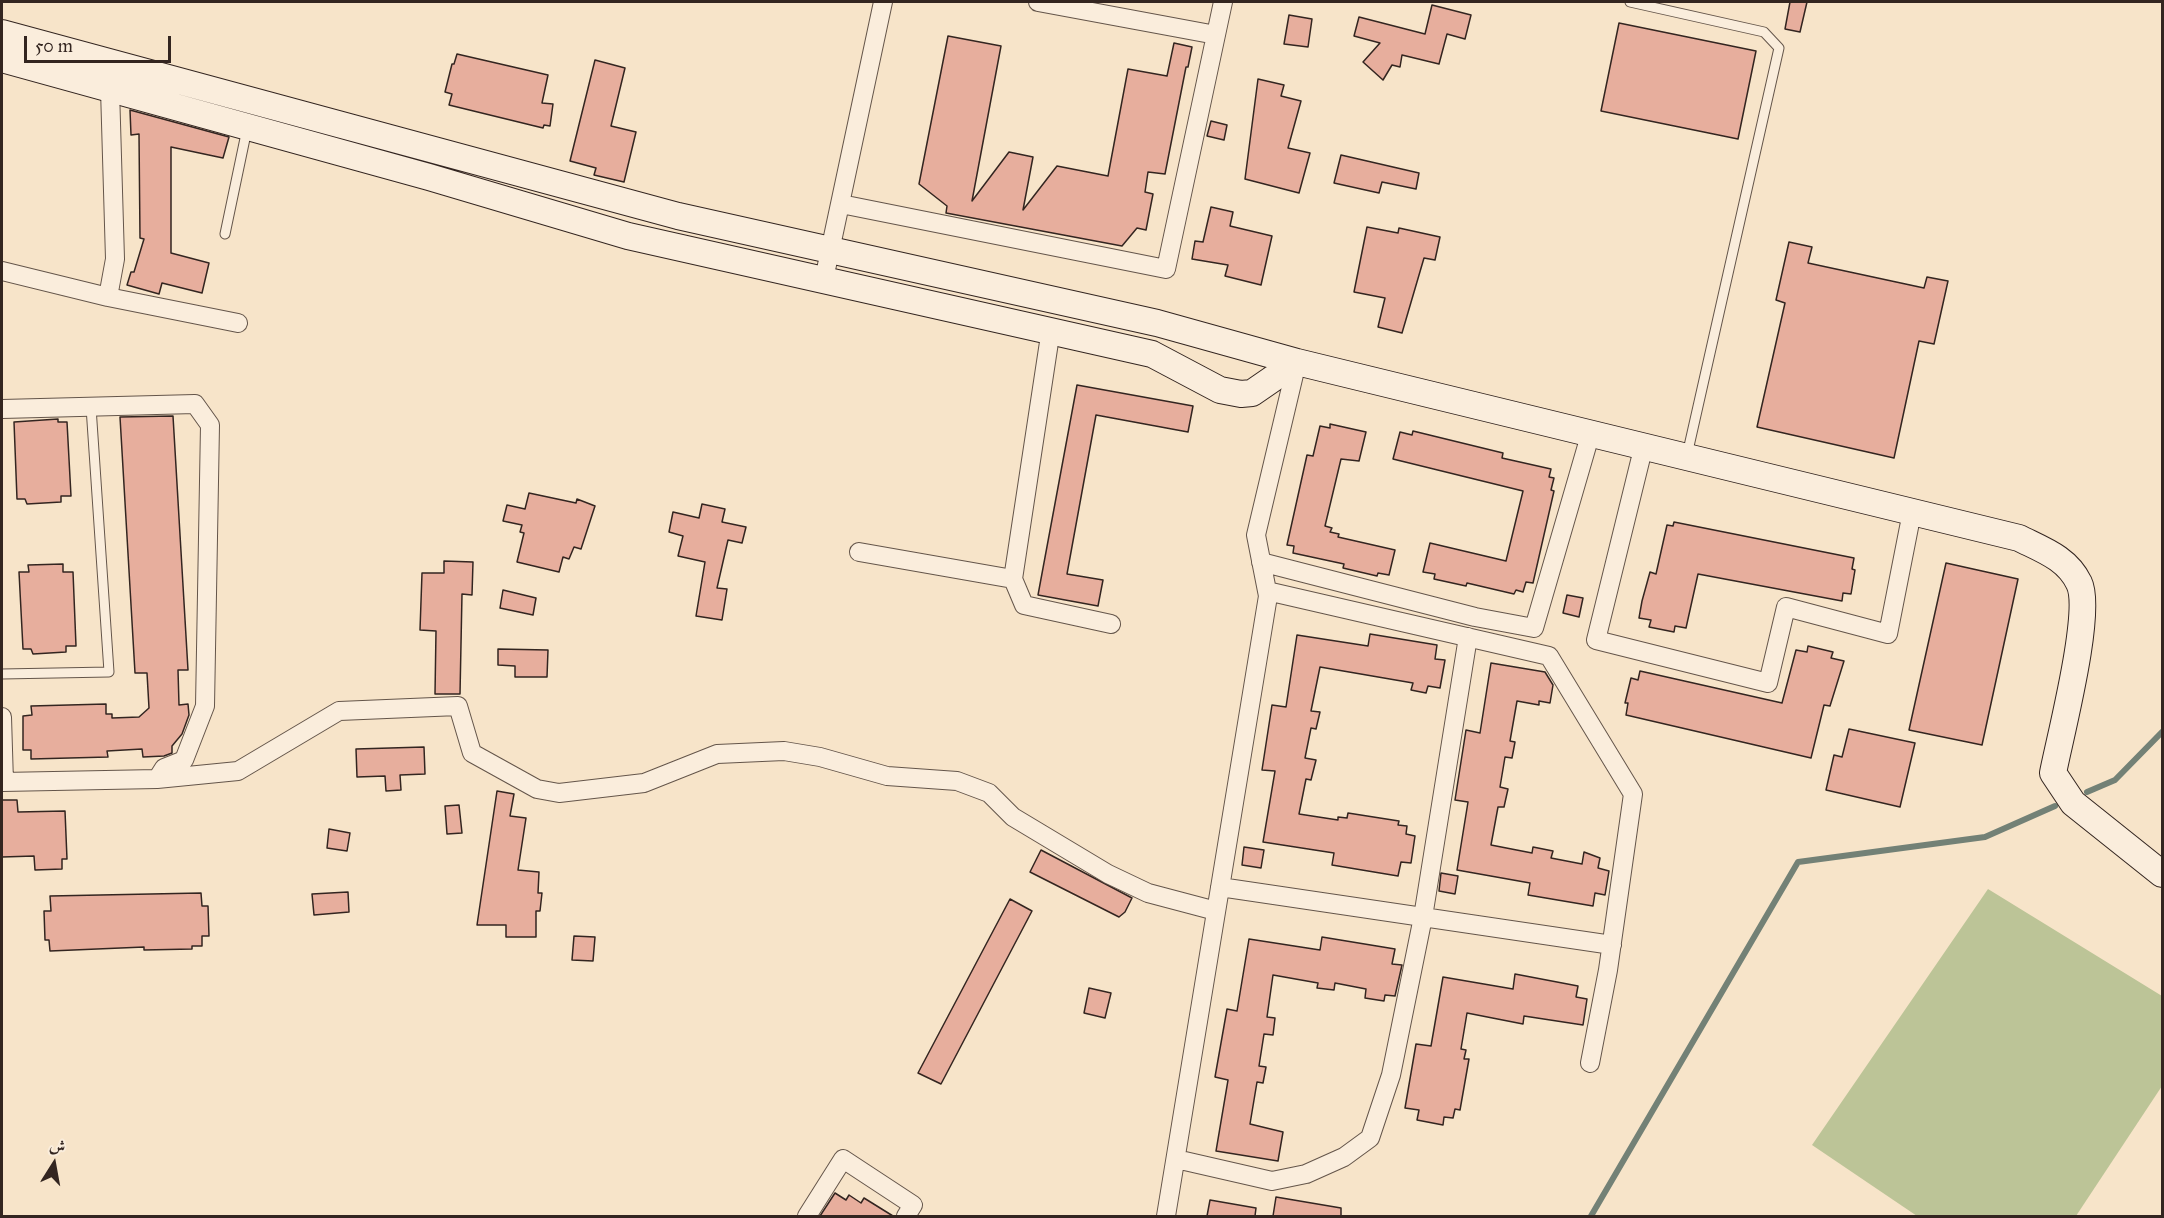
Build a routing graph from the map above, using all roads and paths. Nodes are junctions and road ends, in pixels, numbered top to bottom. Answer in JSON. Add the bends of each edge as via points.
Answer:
{"nodes":[{"id":1,"x":883,"y":2,"type":"edge"},
{"id":2,"x":1038,"y":2,"type":"edge"},
{"id":3,"x":1223,"y":2,"type":"edge"},
{"id":4,"x":1630,"y":2,"type":"edge"},
{"id":5,"x":2,"y":33,"type":"edge"},
{"id":6,"x":1216,"y":35,"type":"junction"},
{"id":7,"x":2,"y":59,"type":"edge"},
{"id":8,"x":110,"y":89,"type":"junction"},
{"id":9,"x":248,"y":127,"type":"junction"},
{"id":10,"x":841,"y":204,"type":"junction"},
{"id":11,"x":225,"y":234,"type":"dead end"},
{"id":12,"x":831,"y":248,"type":"junction"},
{"id":13,"x":2,"y":271,"type":"edge"},
{"id":14,"x":824,"y":279,"type":"junction"},
{"id":15,"x":108,"y":297,"type":"junction"},
{"id":16,"x":238,"y":323,"type":"dead end"},
{"id":17,"x":1052,"y":329,"type":"junction"},
{"id":18,"x":1297,"y":362,"type":"junction"},
{"id":19,"x":91,"y":407,"type":"junction"},
{"id":20,"x":2,"y":409,"type":"edge"},
{"id":21,"x":1591,"y":432,"type":"junction"},
{"id":22,"x":1644,"y":445,"type":"junction"},
{"id":23,"x":1687,"y":457,"type":"junction"},
{"id":24,"x":1911,"y":512,"type":"junction"},
{"id":25,"x":859,"y":552,"type":"dead end"},
{"id":26,"x":1261,"y":562,"type":"junction"},
{"id":27,"x":1013,"y":579,"type":"junction"},
{"id":28,"x":1266,"y":591,"type":"junction"},
{"id":29,"x":1111,"y":624,"type":"dead end"},
{"id":30,"x":1468,"y":637,"type":"junction"},
{"id":31,"x":2,"y":674,"type":"edge"},
{"id":32,"x":2,"y":717,"type":"edge"},
{"id":33,"x":157,"y":779,"type":"junction"},
{"id":34,"x":3,"y":782,"type":"edge"},
{"id":35,"x":2163,"y":874,"type":"edge"},
{"id":36,"x":1220,"y":887,"type":"junction"},
{"id":37,"x":1216,"y":911,"type":"junction"},
{"id":38,"x":1423,"y":917,"type":"junction"},
{"id":39,"x":1612,"y":945,"type":"junction"},
{"id":40,"x":1590,"y":1063,"type":"dead end"},
{"id":41,"x":1176,"y":1159,"type":"junction"},
{"id":42,"x":807,"y":1216,"type":"edge"},
{"id":43,"x":906,"y":1216,"type":"edge"},
{"id":44,"x":1166,"y":1216,"type":"edge"}],
"edges":[{"from":1,"to":10,"type":"street"},
{"from":2,"to":6,"type":"street"},
{"from":3,"to":6,"type":"street"},
{"from":4,"to":23,"type":"lane","via":[[1764,32],[1779,48]]},
{"from":5,"to":12,"type":"street","via":[[678,216]]},
{"from":6,"to":10,"type":"street","via":[[1166,269]]},
{"from":7,"to":8,"type":"street"},
{"from":8,"to":9,"type":"street"},
{"from":8,"to":15,"type":"street","via":[[116,258]]},
{"from":9,"to":11,"type":"lane"},
{"from":9,"to":14,"type":"street","via":[[628,236]]},
{"from":10,"to":12,"type":"street"},
{"from":12,"to":14,"type":"street"},
{"from":12,"to":18,"type":"street","via":[[1157,323]]},
{"from":13,"to":15,"type":"street"},
{"from":14,"to":17,"type":"street"},
{"from":15,"to":16,"type":"street"},
{"from":17,"to":18,"type":"street","via":[[1152,354],[1230,393],[1252,393]]},
{"from":17,"to":27,"type":"street"},
{"from":18,"to":21,"type":"street"},
{"from":18,"to":26,"type":"street","via":[[1256,535]]},
{"from":19,"to":20,"type":"street"},
{"from":19,"to":31,"type":"lane","via":[[109,672]]},
{"from":19,"to":33,"type":"street","via":[[195,404],[210,425],[205,706],[184,760],[164,768]]},
{"from":21,"to":22,"type":"street"},
{"from":21,"to":26,"type":"street","via":[[1534,628],[1475,617]]},
{"from":22,"to":23,"type":"street"},
{"from":22,"to":24,"type":"street","via":[[1596,640],[1768,683],[1786,607],[1888,634]]},
{"from":23,"to":24,"type":"street"},
{"from":24,"to":35,"type":"street","via":[[2019,538],[2061,558],[2080,585],[2082,622],[2053,773],[2073,802]]},
{"from":25,"to":27,"type":"street"},
{"from":26,"to":28,"type":"street"},
{"from":27,"to":29,"type":"street","via":[[1024,606]]},
{"from":28,"to":30,"type":"street"},
{"from":28,"to":36,"type":"street"},
{"from":30,"to":38,"type":"street"},
{"from":30,"to":39,"type":"street","via":[[1549,656],[1633,794]]},
{"from":32,"to":34,"type":"street"},
{"from":33,"to":34,"type":"street"},
{"from":33,"to":37,"type":"street","via":[[238,771],[339,711],[458,706],[472,753],[537,789],[560,793],[644,783],[717,754],[784,751],[887,776],[957,781],[989,793],[1013,817],[1108,874],[1148,893]]},
{"from":36,"to":37,"type":"street"},
{"from":36,"to":38,"type":"street"},
{"from":37,"to":41,"type":"street"},
{"from":38,"to":39,"type":"street"},
{"from":38,"to":41,"type":"street","via":[[1391,1075],[1370,1138],[1344,1157],[1305,1174],[1272,1181]]},
{"from":39,"to":40,"type":"street"},
{"from":41,"to":44,"type":"street"},
{"from":42,"to":43,"type":"street","via":[[843,1159],[913,1205]]}]}
